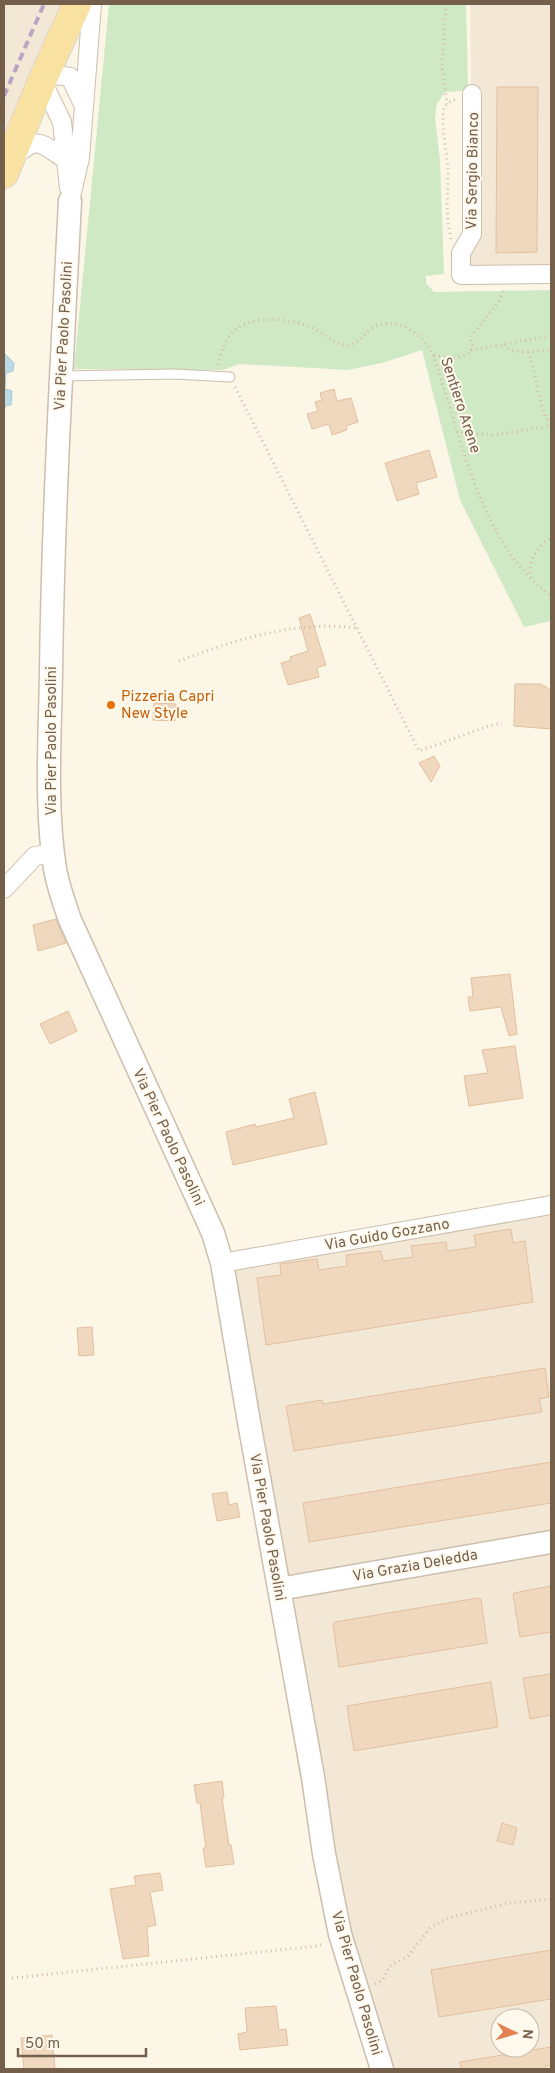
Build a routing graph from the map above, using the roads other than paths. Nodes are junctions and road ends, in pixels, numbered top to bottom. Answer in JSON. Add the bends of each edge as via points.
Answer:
{"nodes":[{"id":1,"x":77,"y":4,"type":"edge"},
{"id":2,"x":92,"y":4,"type":"edge"},
{"id":3,"x":42,"y":80,"type":"junction"},
{"id":4,"x":473,"y":97,"type":"road end"},
{"id":5,"x":84,"y":105,"type":"junction"},
{"id":6,"x":66,"y":160,"type":"junction"},
{"id":7,"x":7,"y":167,"type":"edge"},
{"id":8,"x":70,"y":201,"type":"junction"},
{"id":9,"x":551,"y":274,"type":"edge"},
{"id":10,"x":61,"y":376,"type":"junction"},
{"id":11,"x":230,"y":377,"type":"road end"},
{"id":12,"x":53,"y":853,"type":"junction"},
{"id":13,"x":4,"y":889,"type":"edge"},
{"id":14,"x":551,"y":1205,"type":"edge"},
{"id":15,"x":222,"y":1263,"type":"junction"},
{"id":16,"x":551,"y":1542,"type":"edge"},
{"id":17,"x":279,"y":1589,"type":"junction"},
{"id":18,"x":382,"y":2069,"type":"edge"}],
"edges":[{"from":1,"to":3,"type":"main road"},
{"from":2,"to":5,"type":"street","name":"Via Pier Paolo Pasolini"},
{"from":3,"to":5,"type":"street","via":[[57,75],[70,78]]},
{"from":3,"to":6,"type":"street","name":"Via Pier Paolo Pasolini","via":[[62,122]]},
{"from":3,"to":7,"type":"main road"},
{"from":4,"to":9,"type":"street","name":"Via Sergio Bianco","via":[[472,234],[460,253],[461,275]]},
{"from":5,"to":8,"type":"street","name":"Via Pier Paolo Pasolini","via":[[80,158]]},
{"from":6,"to":7,"type":"street","via":[[41,144],[29,144]]},
{"from":6,"to":8,"type":"street","name":"Via Pier Paolo Pasolini"},
{"from":8,"to":10,"type":"street","name":"Via Pier Paolo Pasolini"},
{"from":10,"to":11,"type":"lane"},
{"from":10,"to":12,"type":"street","name":"Via Pier Paolo Pasolini","via":[[52,631],[50,792]]},
{"from":12,"to":13,"type":"street","via":[[35,856]]},
{"from":12,"to":15,"type":"street","name":"Via Pier Paolo Pasolini","via":[[70,920],[213,1233]]},
{"from":14,"to":15,"type":"street","name":"Via Guido Gozzano"},
{"from":15,"to":17,"type":"street","name":"Via Pier Paolo Pasolini"},
{"from":16,"to":17,"type":"street","name":"Via Grazia Deledda"},
{"from":17,"to":18,"type":"street","name":"Via Pier Paolo Pasolini","via":[[340,1934]]}]}
